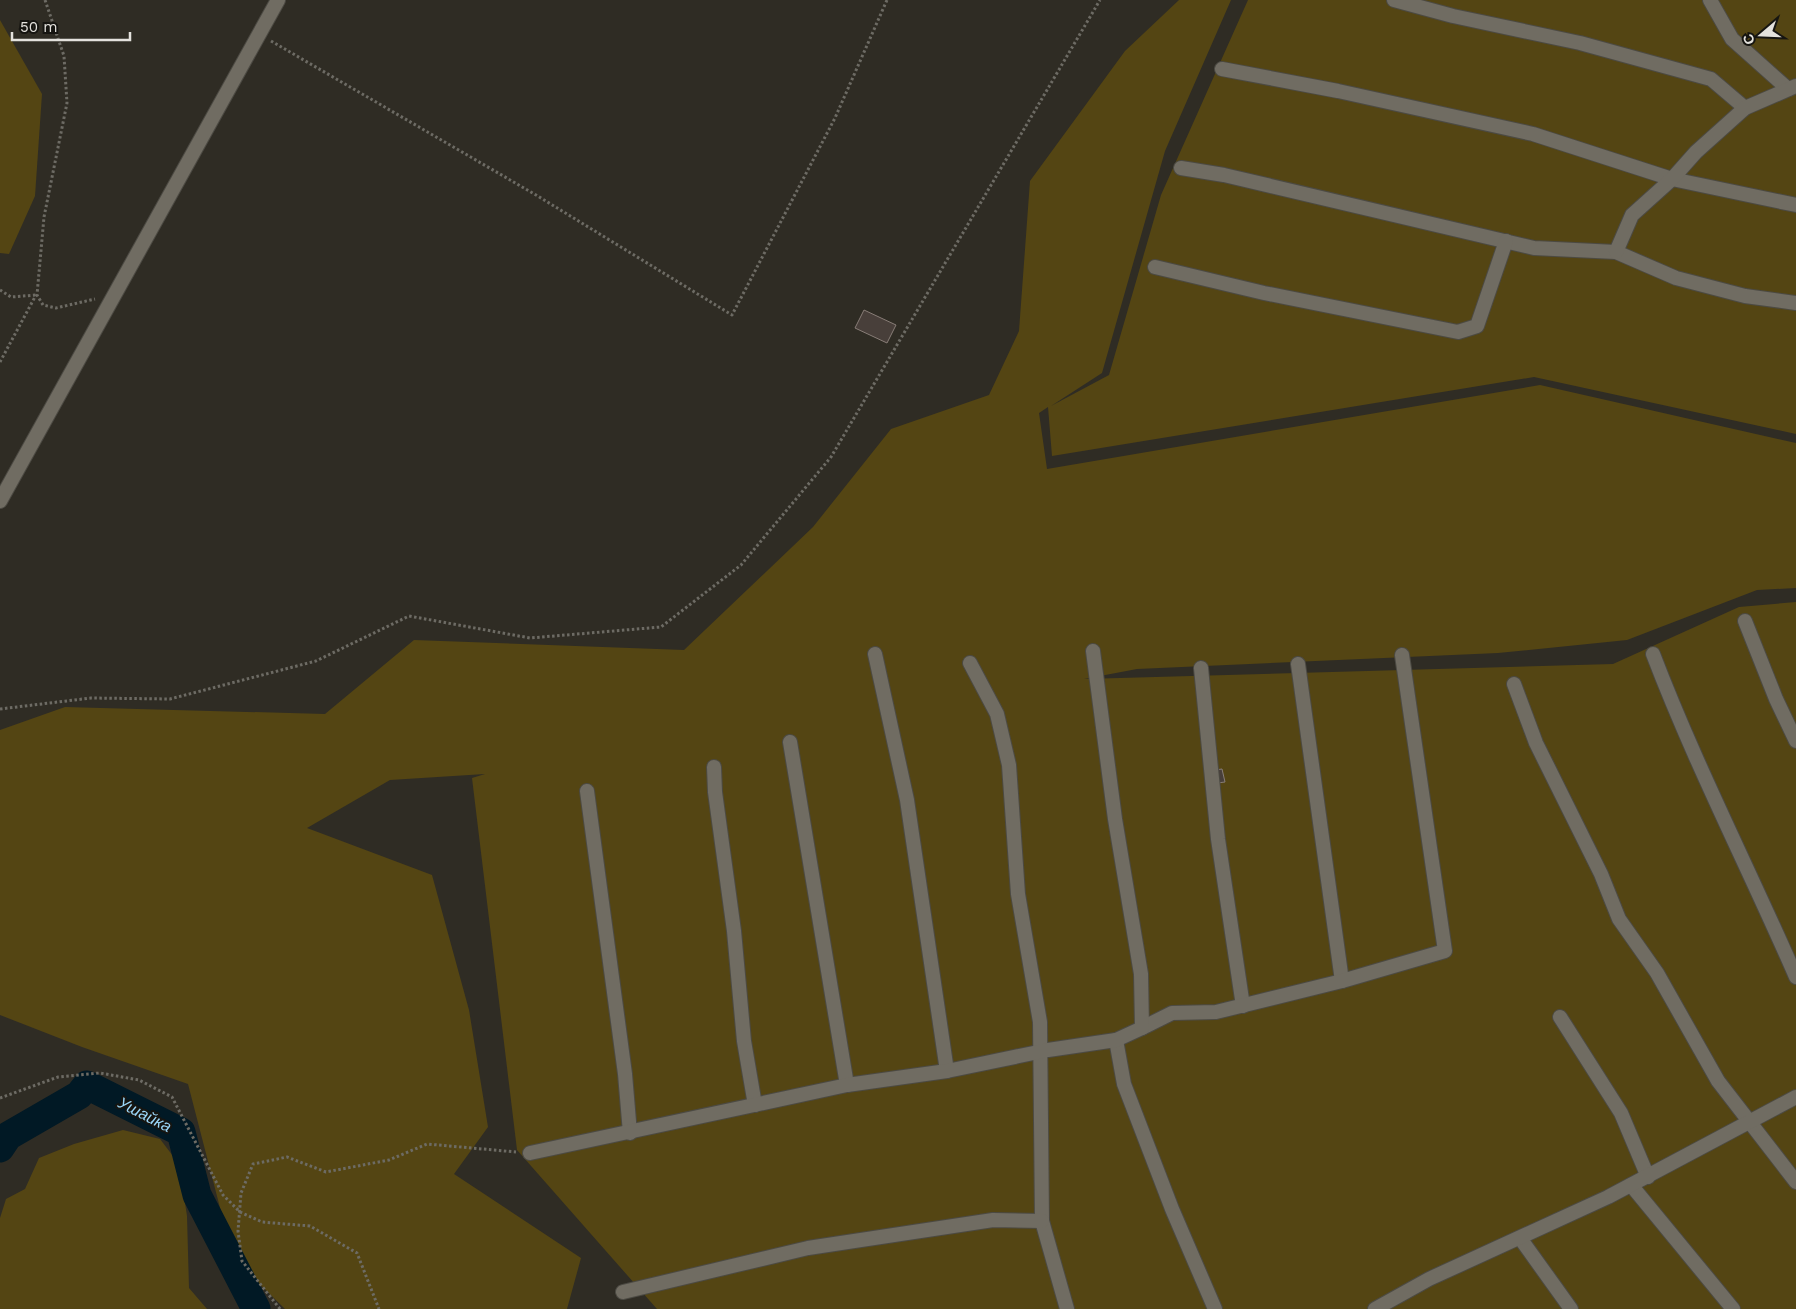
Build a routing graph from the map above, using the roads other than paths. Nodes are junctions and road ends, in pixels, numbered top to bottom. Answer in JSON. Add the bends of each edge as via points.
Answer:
{"nodes":[{"id":1,"x":278,"y":0,"type":"edge"},
{"id":2,"x":1394,"y":0,"type":"edge"},
{"id":3,"x":1710,"y":0,"type":"edge"},
{"id":4,"x":1222,"y":69,"type":"dead end"},
{"id":5,"x":1792,"y":87,"type":"edge"},
{"id":6,"x":1745,"y":108,"type":"junction"},
{"id":7,"x":1182,"y":168,"type":"dead end"},
{"id":8,"x":1672,"y":179,"type":"junction"},
{"id":9,"x":1796,"y":205,"type":"edge"},
{"id":10,"x":1506,"y":241,"type":"junction"},
{"id":11,"x":1616,"y":252,"type":"junction"},
{"id":12,"x":1155,"y":267,"type":"dead end"},
{"id":13,"x":1796,"y":303,"type":"edge"},
{"id":14,"x":0,"y":501,"type":"edge"},
{"id":15,"x":1745,"y":621,"type":"dead end"},
{"id":16,"x":1093,"y":651,"type":"dead end"},
{"id":17,"x":875,"y":654,"type":"dead end"},
{"id":18,"x":1653,"y":654,"type":"dead end"},
{"id":19,"x":1402,"y":655,"type":"dead end"},
{"id":20,"x":970,"y":664,"type":"dead end"},
{"id":21,"x":1298,"y":664,"type":"dead end"},
{"id":22,"x":1201,"y":668,"type":"dead end"},
{"id":23,"x":1514,"y":684,"type":"dead end"},
{"id":24,"x":1796,"y":741,"type":"edge"},
{"id":25,"x":790,"y":742,"type":"dead end"},
{"id":26,"x":714,"y":767,"type":"dead end"},
{"id":27,"x":587,"y":791,"type":"dead end"},
{"id":28,"x":1796,"y":977,"type":"edge"},
{"id":29,"x":1342,"y":981,"type":"junction"},
{"id":30,"x":1243,"y":1006,"type":"junction"},
{"id":31,"x":1560,"y":1017,"type":"dead end"},
{"id":32,"x":1142,"y":1028,"type":"junction"},
{"id":33,"x":1116,"y":1040,"type":"junction"},
{"id":34,"x":1041,"y":1051,"type":"junction"},
{"id":35,"x":947,"y":1070,"type":"junction"},
{"id":36,"x":847,"y":1085,"type":"junction"},
{"id":37,"x":1796,"y":1097,"type":"edge"},
{"id":38,"x":754,"y":1105,"type":"junction"},
{"id":39,"x":1748,"y":1122,"type":"junction"},
{"id":40,"x":630,"y":1133,"type":"junction"},
{"id":41,"x":530,"y":1153,"type":"road end"},
{"id":42,"x":1648,"y":1177,"type":"junction"},
{"id":43,"x":1796,"y":1182,"type":"edge"},
{"id":44,"x":1632,"y":1186,"type":"junction"},
{"id":45,"x":1042,"y":1221,"type":"junction"},
{"id":46,"x":1520,"y":1238,"type":"junction"},
{"id":47,"x":622,"y":1292,"type":"dead end"},
{"id":48,"x":1382,"y":1307,"type":"edge"},
{"id":49,"x":1067,"y":1309,"type":"edge"},
{"id":50,"x":1215,"y":1309,"type":"edge"},
{"id":51,"x":1571,"y":1309,"type":"edge"},
{"id":52,"x":1733,"y":1309,"type":"edge"}],
"edges":[{"from":1,"to":14,"type":"street"},
{"from":2,"to":6,"type":"street","via":[[1580,43],[1711,79]]},
{"from":3,"to":5,"type":"street","via":[[1732,39]]},
{"from":4,"to":8,"type":"street","via":[[1533,134]]},
{"from":5,"to":6,"type":"street"},
{"from":6,"to":8,"type":"street","via":[[1696,152]]},
{"from":7,"to":10,"type":"street","via":[[1234,177]]},
{"from":8,"to":9,"type":"street"},
{"from":8,"to":11,"type":"street","via":[[1632,215]]},
{"from":10,"to":11,"type":"street","via":[[1534,248]]},
{"from":10,"to":12,"type":"street","via":[[1477,326],[1458,332],[1264,293]]},
{"from":11,"to":13,"type":"street","via":[[1676,278],[1746,296]]},
{"from":15,"to":24,"type":"street"},
{"from":16,"to":32,"type":"street","via":[[1116,828],[1141,974]]},
{"from":17,"to":35,"type":"street","via":[[907,800]]},
{"from":18,"to":28,"type":"street","via":[[1677,718]]},
{"from":19,"to":29,"type":"street","via":[[1446,951]]},
{"from":20,"to":34,"type":"street","via":[[997,714],[1009,765],[1018,894],[1040,1022]]},
{"from":21,"to":29,"type":"street"},
{"from":22,"to":30,"type":"street","via":[[1218,839]]},
{"from":23,"to":39,"type":"street","via":[[1536,743],[1619,919],[1656,973],[1718,1081]]},
{"from":25,"to":36,"type":"street"},
{"from":26,"to":38,"type":"street"},
{"from":27,"to":40,"type":"street"},
{"from":29,"to":30,"type":"street"},
{"from":30,"to":32,"type":"street","via":[[1216,1012],[1172,1013]]},
{"from":31,"to":42,"type":"street","via":[[1621,1113]]},
{"from":32,"to":33,"type":"street"},
{"from":33,"to":34,"type":"street"},
{"from":33,"to":50,"type":"street","via":[[1124,1084]]},
{"from":34,"to":35,"type":"street"},
{"from":34,"to":45,"type":"street"},
{"from":35,"to":36,"type":"street"},
{"from":36,"to":38,"type":"street"},
{"from":37,"to":39,"type":"street"},
{"from":38,"to":40,"type":"street"},
{"from":39,"to":42,"type":"street"},
{"from":39,"to":43,"type":"street"},
{"from":40,"to":41,"type":"street"},
{"from":42,"to":44,"type":"street"},
{"from":44,"to":46,"type":"street"},
{"from":44,"to":52,"type":"street"},
{"from":45,"to":47,"type":"street","via":[[993,1220],[808,1248]]},
{"from":45,"to":49,"type":"street"},
{"from":46,"to":48,"type":"street","via":[[1429,1279]]},
{"from":46,"to":51,"type":"street"}]}
